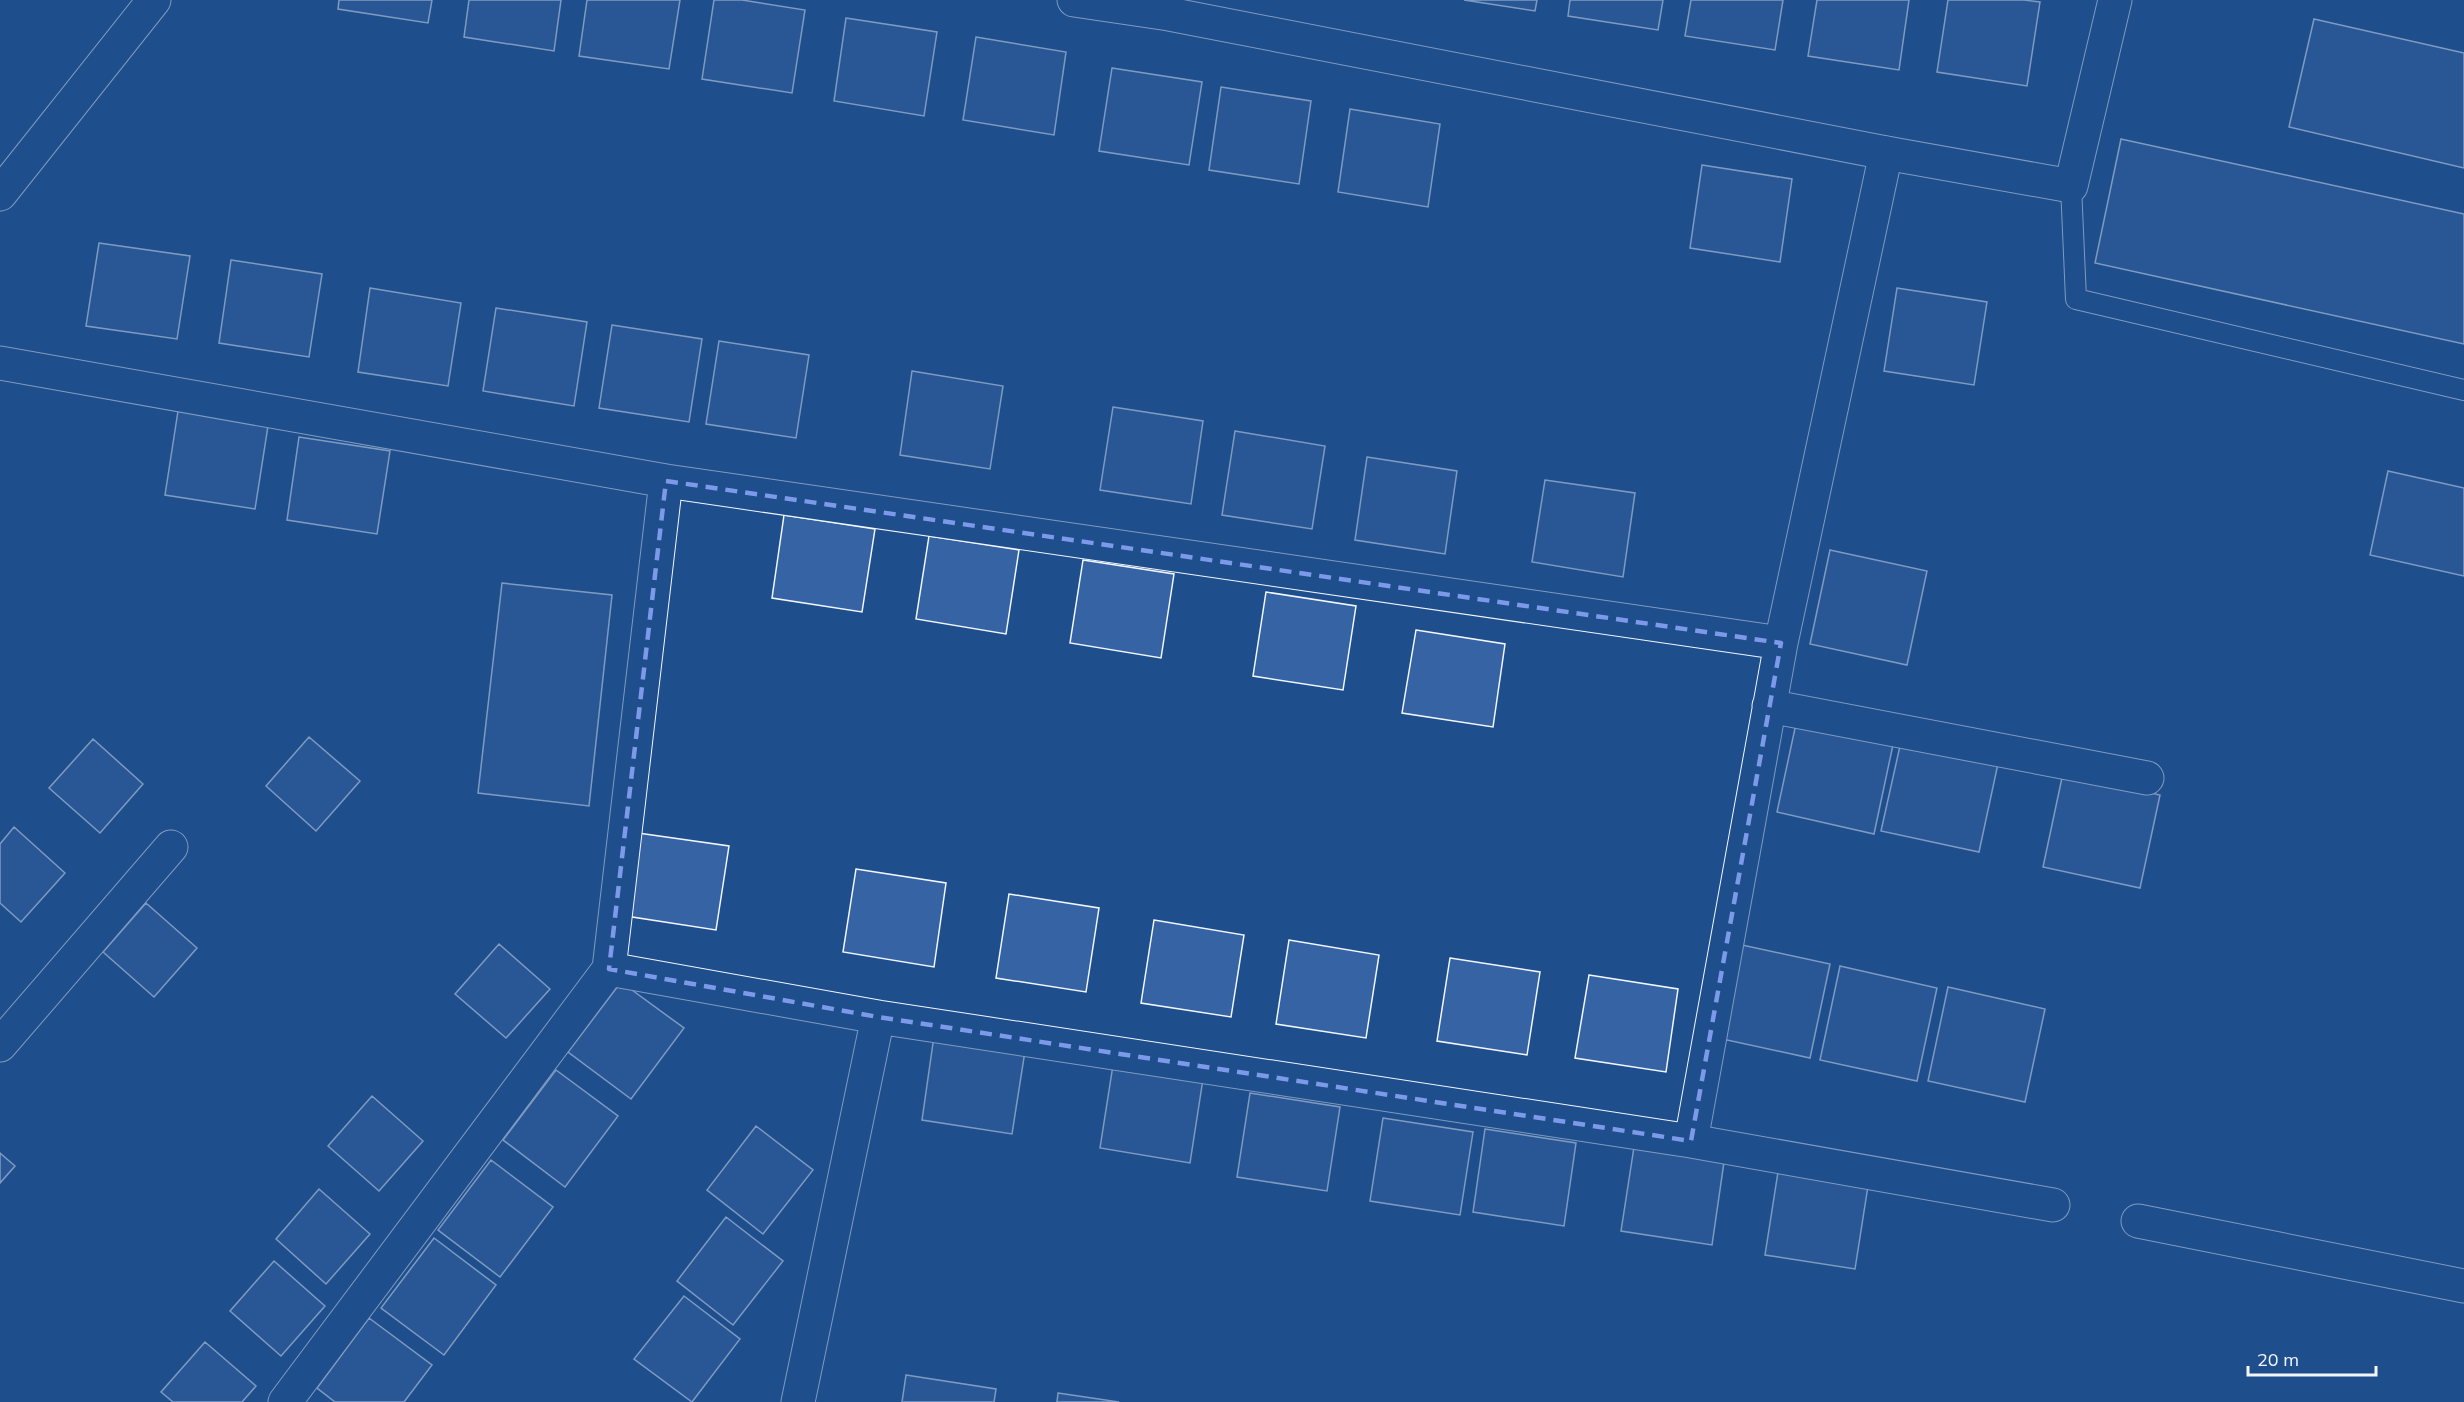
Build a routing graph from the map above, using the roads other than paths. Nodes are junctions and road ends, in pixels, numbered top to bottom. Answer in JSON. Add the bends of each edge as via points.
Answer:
{"nodes":[{"id":1,"x":154,"y":0,"type":"edge"},
{"id":2,"x":1074,"y":0,"type":"edge"},
{"id":3,"x":2115,"y":0,"type":"edge"},
{"id":4,"x":1886,"y":153,"type":"junction"},
{"id":5,"x":2071,"y":186,"type":"junction"},
{"id":6,"x":0,"y":194,"type":"edge"},
{"id":7,"x":0,"y":363,"type":"edge"},
{"id":8,"x":2464,"y":390,"type":"edge"},
{"id":9,"x":666,"y":481,"type":"junction"},
{"id":10,"x":1781,"y":643,"type":"junction"},
{"id":11,"x":1769,"y":706,"type":"junction"},
{"id":12,"x":2147,"y":778,"type":"dead end"},
{"id":13,"x":171,"y":847,"type":"dead end"},
{"id":14,"x":609,"y":969,"type":"junction"},
{"id":15,"x":878,"y":1017,"type":"junction"},
{"id":16,"x":0,"y":1045,"type":"edge"},
{"id":17,"x":1691,"y":1141,"type":"junction"},
{"id":18,"x":2053,"y":1205,"type":"dead end"},
{"id":19,"x":2138,"y":1221,"type":"dead end"},
{"id":20,"x":2464,"y":1286,"type":"edge"},
{"id":21,"x":285,"y":1402,"type":"edge"},
{"id":22,"x":798,"y":1402,"type":"edge"}],
"edges":[{"from":1,"to":6,"type":"street"},
{"from":2,"to":4,"type":"street","via":[[1169,14]]},
{"from":3,"to":5,"type":"street"},
{"from":4,"to":5,"type":"street"},
{"from":4,"to":10,"type":"street"},
{"from":5,"to":8,"type":"lane","via":[[2076,299]]},
{"from":7,"to":9,"type":"street"},
{"from":9,"to":10,"type":"street"},
{"from":9,"to":14,"type":"street"},
{"from":10,"to":11,"type":"street"},
{"from":11,"to":12,"type":"street"},
{"from":11,"to":17,"type":"street"},
{"from":13,"to":16,"type":"street"},
{"from":14,"to":15,"type":"street"},
{"from":14,"to":21,"type":"street"},
{"from":15,"to":17,"type":"street"},
{"from":15,"to":22,"type":"street"},
{"from":17,"to":18,"type":"street"},
{"from":19,"to":20,"type":"street"}]}
